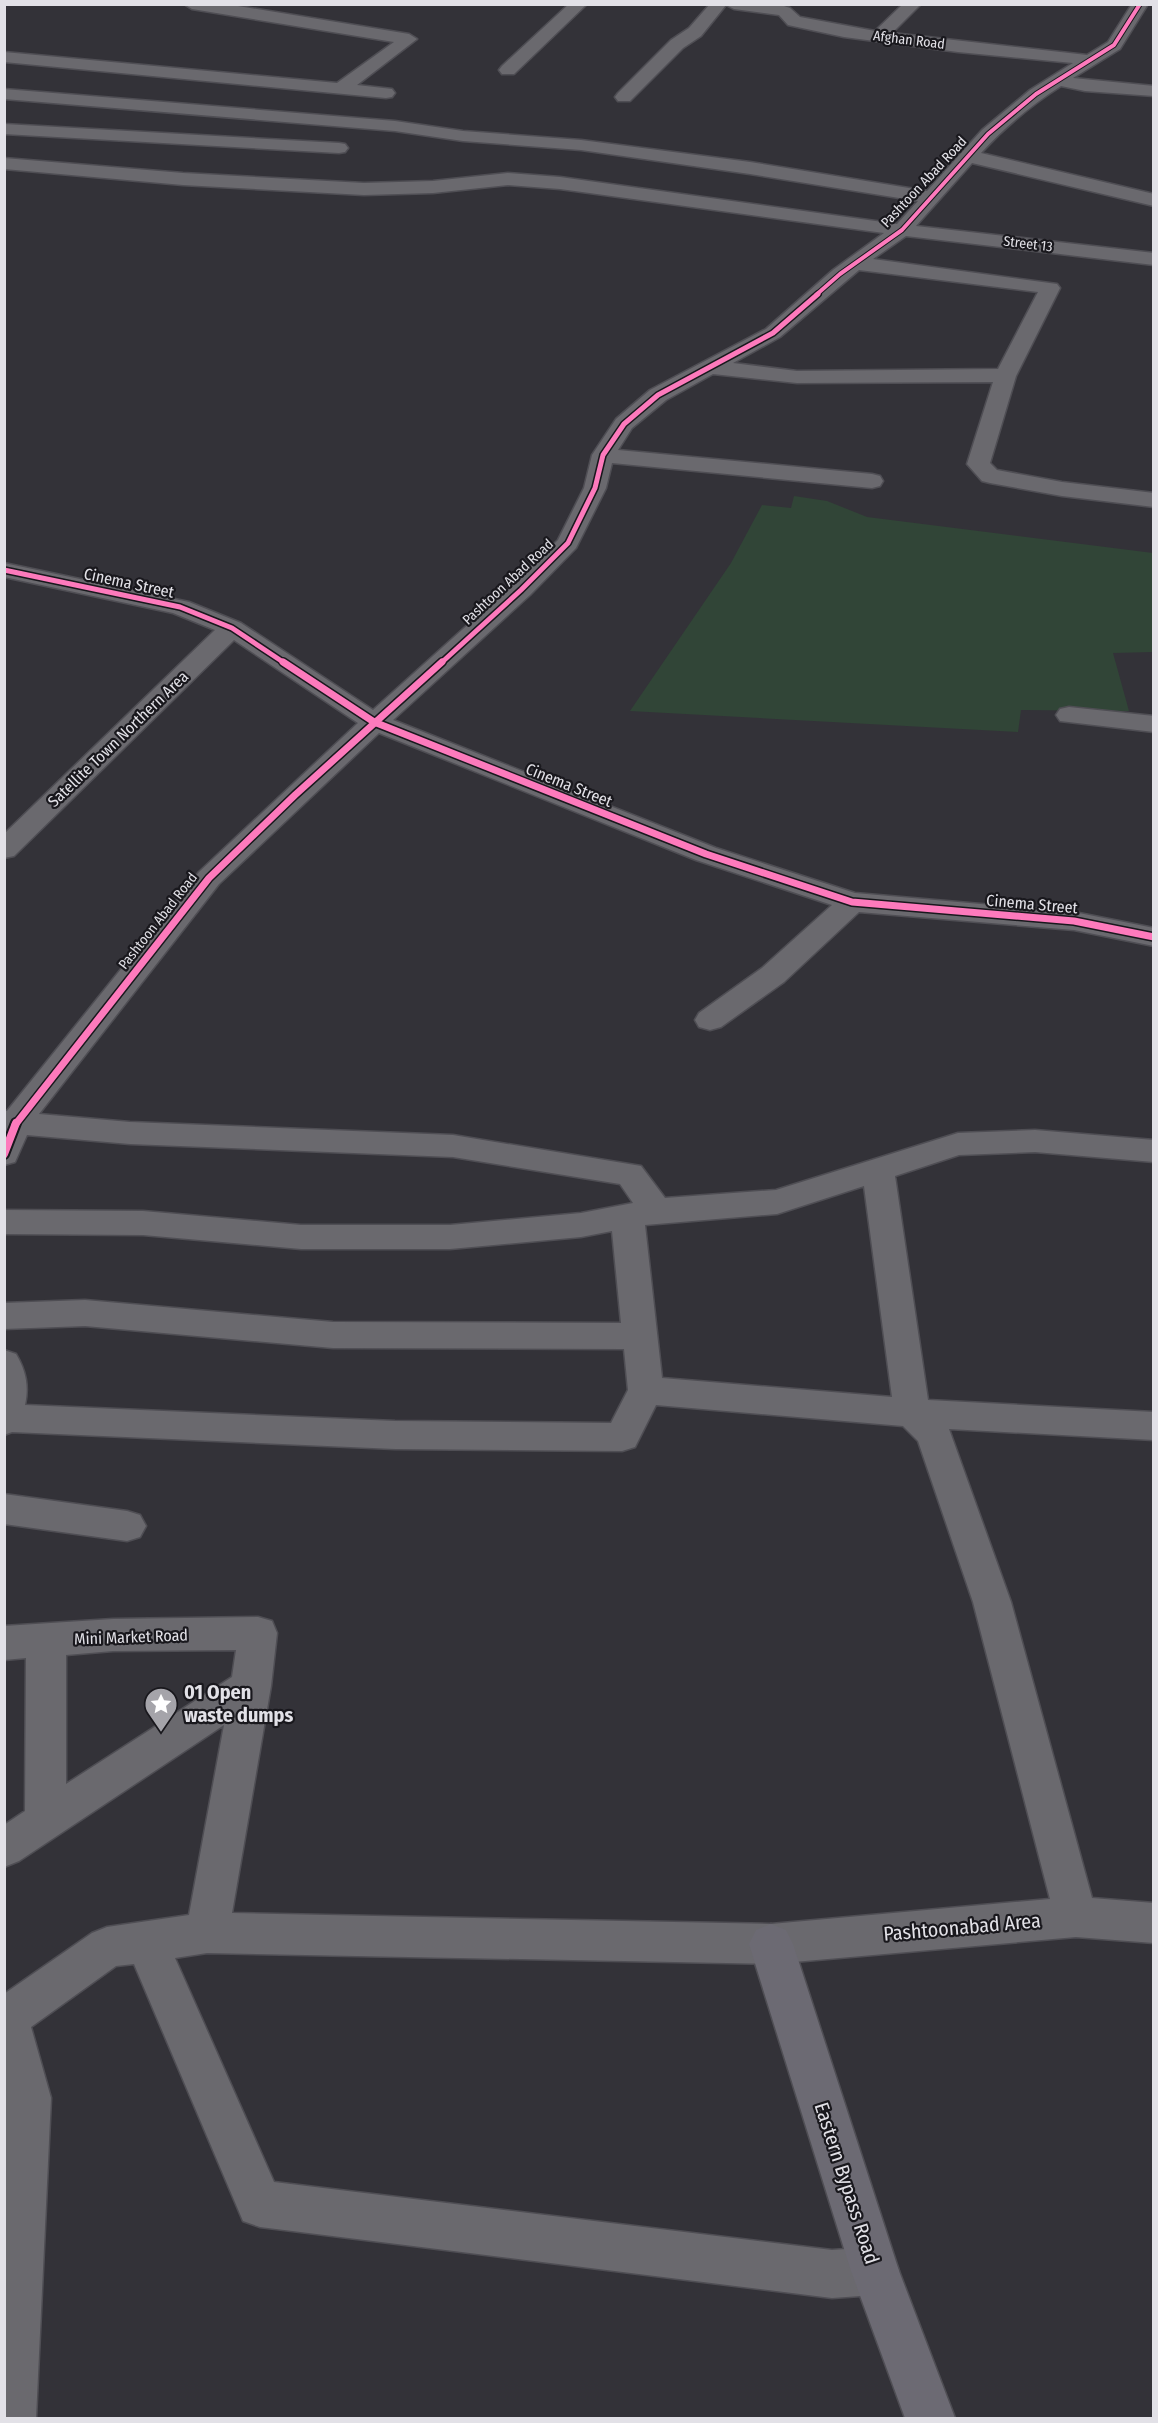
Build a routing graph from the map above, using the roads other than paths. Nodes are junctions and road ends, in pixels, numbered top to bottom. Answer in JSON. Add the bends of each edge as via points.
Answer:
{"nodes":[{"id":1,"x":192,"y":4,"type":"edge"},
{"id":2,"x":579,"y":4,"type":"edge"},
{"id":3,"x":719,"y":4,"type":"edge"},
{"id":4,"x":734,"y":4,"type":"edge"},
{"id":5,"x":913,"y":4,"type":"edge"},
{"id":6,"x":812,"y":9,"type":"dead end"},
{"id":7,"x":1138,"y":10,"type":"edge"},
{"id":8,"x":788,"y":15,"type":"junction"},
{"id":9,"x":879,"y":37,"type":"junction"},
{"id":10,"x":4,"y":57,"type":"edge"},
{"id":11,"x":1090,"y":60,"type":"junction"},
{"id":12,"x":508,"y":70,"type":"dead end"},
{"id":13,"x":1056,"y":80,"type":"junction"},
{"id":14,"x":340,"y":89,"type":"junction"},
{"id":15,"x":1154,"y":91,"type":"edge"},
{"id":16,"x":386,"y":93,"type":"dead end"},
{"id":17,"x":4,"y":94,"type":"edge"},
{"id":18,"x":624,"y":97,"type":"dead end"},
{"id":19,"x":4,"y":129,"type":"edge"},
{"id":20,"x":339,"y":148,"type":"dead end"},
{"id":21,"x":968,"y":156,"type":"junction"},
{"id":22,"x":4,"y":163,"type":"edge"},
{"id":23,"x":931,"y":197,"type":"junction"},
{"id":24,"x":1154,"y":200,"type":"edge"},
{"id":25,"x":902,"y":230,"type":"junction"},
{"id":26,"x":1154,"y":259,"type":"edge"},
{"id":27,"x":855,"y":263,"type":"junction"},
{"id":28,"x":709,"y":367,"type":"junction"},
{"id":29,"x":1005,"y":376,"type":"junction"},
{"id":30,"x":603,"y":455,"type":"junction"},
{"id":31,"x":873,"y":481,"type":"dead end"},
{"id":32,"x":1154,"y":500,"type":"edge"},
{"id":33,"x":4,"y":570,"type":"edge"},
{"id":34,"x":232,"y":628,"type":"junction"},
{"id":35,"x":1069,"y":715,"type":"dead end"},
{"id":36,"x":374,"y":722,"type":"junction"},
{"id":37,"x":1154,"y":724,"type":"edge"},
{"id":38,"x":4,"y":850,"type":"edge"},
{"id":39,"x":852,"y":902,"type":"junction"},
{"id":40,"x":1154,"y":937,"type":"edge"},
{"id":41,"x":710,"y":1020,"type":"dead end"},
{"id":42,"x":10,"y":1122,"type":"edge"},
{"id":43,"x":1154,"y":1151,"type":"edge"},
{"id":44,"x":4,"y":1154,"type":"edge"},
{"id":45,"x":878,"y":1169,"type":"junction"},
{"id":46,"x":641,"y":1214,"type":"junction"},
{"id":47,"x":4,"y":1222,"type":"edge"},
{"id":48,"x":4,"y":1316,"type":"edge"},
{"id":49,"x":638,"y":1336,"type":"junction"},
{"id":50,"x":4,"y":1363,"type":"edge"},
{"id":51,"x":646,"y":1390,"type":"junction"},
{"id":52,"x":912,"y":1413,"type":"junction"},
{"id":53,"x":5,"y":1420,"type":"edge"},
{"id":54,"x":1154,"y":1426,"type":"edge"},
{"id":55,"x":4,"y":1509,"type":"edge"},
{"id":56,"x":127,"y":1526,"type":"dead end"},
{"id":57,"x":46,"y":1640,"type":"junction"},
{"id":58,"x":4,"y":1643,"type":"edge"},
{"id":59,"x":251,"y":1686,"type":"junction"},
{"id":60,"x":46,"y":1821,"type":"junction"},
{"id":61,"x":4,"y":1848,"type":"edge"},
{"id":62,"x":1076,"y":1917,"type":"junction"},
{"id":63,"x":1154,"y":1923,"type":"edge"},
{"id":64,"x":207,"y":1933,"type":"junction"},
{"id":65,"x":146,"y":1942,"type":"junction"},
{"id":66,"x":771,"y":1944,"type":"junction"},
{"id":67,"x":6,"y":2019,"type":"edge"},
{"id":68,"x":875,"y":2271,"type":"junction"},
{"id":69,"x":11,"y":2418,"type":"edge"},
{"id":70,"x":930,"y":2418,"type":"edge"}],
"edges":[{"from":1,"to":14,"type":"street","via":[[409,39]]},
{"from":2,"to":12,"type":"street"},
{"from":3,"to":18,"type":"street","via":[[695,33],[677,44]]},
{"from":4,"to":8,"type":"street","name":"Afghan Road","via":[[784,10]]},
{"from":5,"to":9,"type":"street"},
{"from":6,"to":8,"type":"street"},
{"from":7,"to":11,"type":"street","name":"Pashtoon Abad Road","via":[[1114,45]]},
{"from":8,"to":9,"type":"street","name":"Afghan Road","via":[[794,21]]},
{"from":9,"to":11,"type":"street","name":"Afghan Road"},
{"from":10,"to":14,"type":"street"},
{"from":11,"to":13,"type":"street","name":"Pashtoon Abad Road"},
{"from":13,"to":15,"type":"street"},
{"from":13,"to":21,"type":"street","name":"Pashtoon Abad Road","via":[[987,134]]},
{"from":14,"to":16,"type":"street"},
{"from":17,"to":23,"type":"street","via":[[581,145]]},
{"from":19,"to":20,"type":"street"},
{"from":21,"to":23,"type":"street","name":"Pashtoon Abad Road"},
{"from":21,"to":24,"type":"street"},
{"from":22,"to":25,"type":"street","name":"Street 13","via":[[183,179],[364,189],[508,179]]},
{"from":23,"to":25,"type":"street","name":"Pashtoon Abad Road"},
{"from":25,"to":26,"type":"street","name":"Street 13"},
{"from":25,"to":27,"type":"street","name":"Pashtoon Abad Road"},
{"from":27,"to":28,"type":"street","name":"Pashtoon Abad Road","via":[[773,333]]},
{"from":27,"to":29,"type":"street","via":[[1050,288]]},
{"from":28,"to":29,"type":"street","via":[[796,377]]},
{"from":28,"to":30,"type":"street","name":"Pashtoon Abad Road","via":[[650,402],[624,424]]},
{"from":29,"to":32,"type":"street","via":[[978,464],[990,476]]},
{"from":30,"to":31,"type":"street"},
{"from":30,"to":36,"type":"street","name":"Pashtoon Abad Road","via":[[596,488],[568,543]]},
{"from":33,"to":34,"type":"street","name":"Cinema Street","via":[[180,607]]},
{"from":34,"to":36,"type":"street","name":"Cinema Street"},
{"from":34,"to":38,"type":"street","name":"Satellite Town Northern Area"},
{"from":35,"to":37,"type":"street"},
{"from":36,"to":39,"type":"street","name":"Cinema Street","via":[[706,854]]},
{"from":36,"to":42,"type":"street","name":"Pashtoon Abad Road","via":[[209,878]]},
{"from":39,"to":40,"type":"street","name":"Cinema Street","via":[[1074,921]]},
{"from":39,"to":41,"type":"street","via":[[773,975]]},
{"from":42,"to":44,"type":"street","name":"Pashtoon Abad Road"},
{"from":42,"to":46,"type":"street","via":[[130,1133],[453,1146],[630,1174]]},
{"from":43,"to":45,"type":"street","via":[[1035,1141],[958,1144]]},
{"from":45,"to":46,"type":"street","via":[[777,1202]]},
{"from":45,"to":52,"type":"street"},
{"from":46,"to":47,"type":"street","via":[[581,1225],[450,1237],[301,1237],[143,1223]]},
{"from":46,"to":49,"type":"street"},
{"from":48,"to":49,"type":"street","via":[[85,1312],[333,1335]]},
{"from":49,"to":51,"type":"street"},
{"from":50,"to":53,"type":"street","via":[[11,1387]]},
{"from":51,"to":52,"type":"street"},
{"from":51,"to":53,"type":"street","via":[[622,1437],[395,1435]]},
{"from":52,"to":54,"type":"street"},
{"from":52,"to":62,"type":"street","via":[[934,1434],[992,1602]]},
{"from":55,"to":56,"type":"street"},
{"from":57,"to":58,"type":"street","name":"Mini Market Road"},
{"from":57,"to":59,"type":"street","name":"Mini Market Road","via":[[258,1633]]},
{"from":57,"to":60,"type":"street"},
{"from":59,"to":60,"type":"street"},
{"from":59,"to":64,"type":"street"},
{"from":60,"to":61,"type":"street"},
{"from":62,"to":63,"type":"street","name":"Pashtoonabad Area"},
{"from":62,"to":66,"type":"street","name":"Pashtoonabad Area"},
{"from":64,"to":65,"type":"street","name":"Pashtoonabad Area"},
{"from":64,"to":66,"type":"street","name":"Pashtoonabad Area"},
{"from":65,"to":67,"type":"street","name":"Pashtoonabad Area","via":[[107,1947]]},
{"from":65,"to":68,"type":"street","via":[[260,2204],[832,2274]]},
{"from":66,"to":68,"type":"main road","name":"Eastern Bypass Road"},
{"from":67,"to":69,"type":"street","via":[[28,2098]]},
{"from":68,"to":70,"type":"main road","name":"Eastern Bypass Road"}]}
